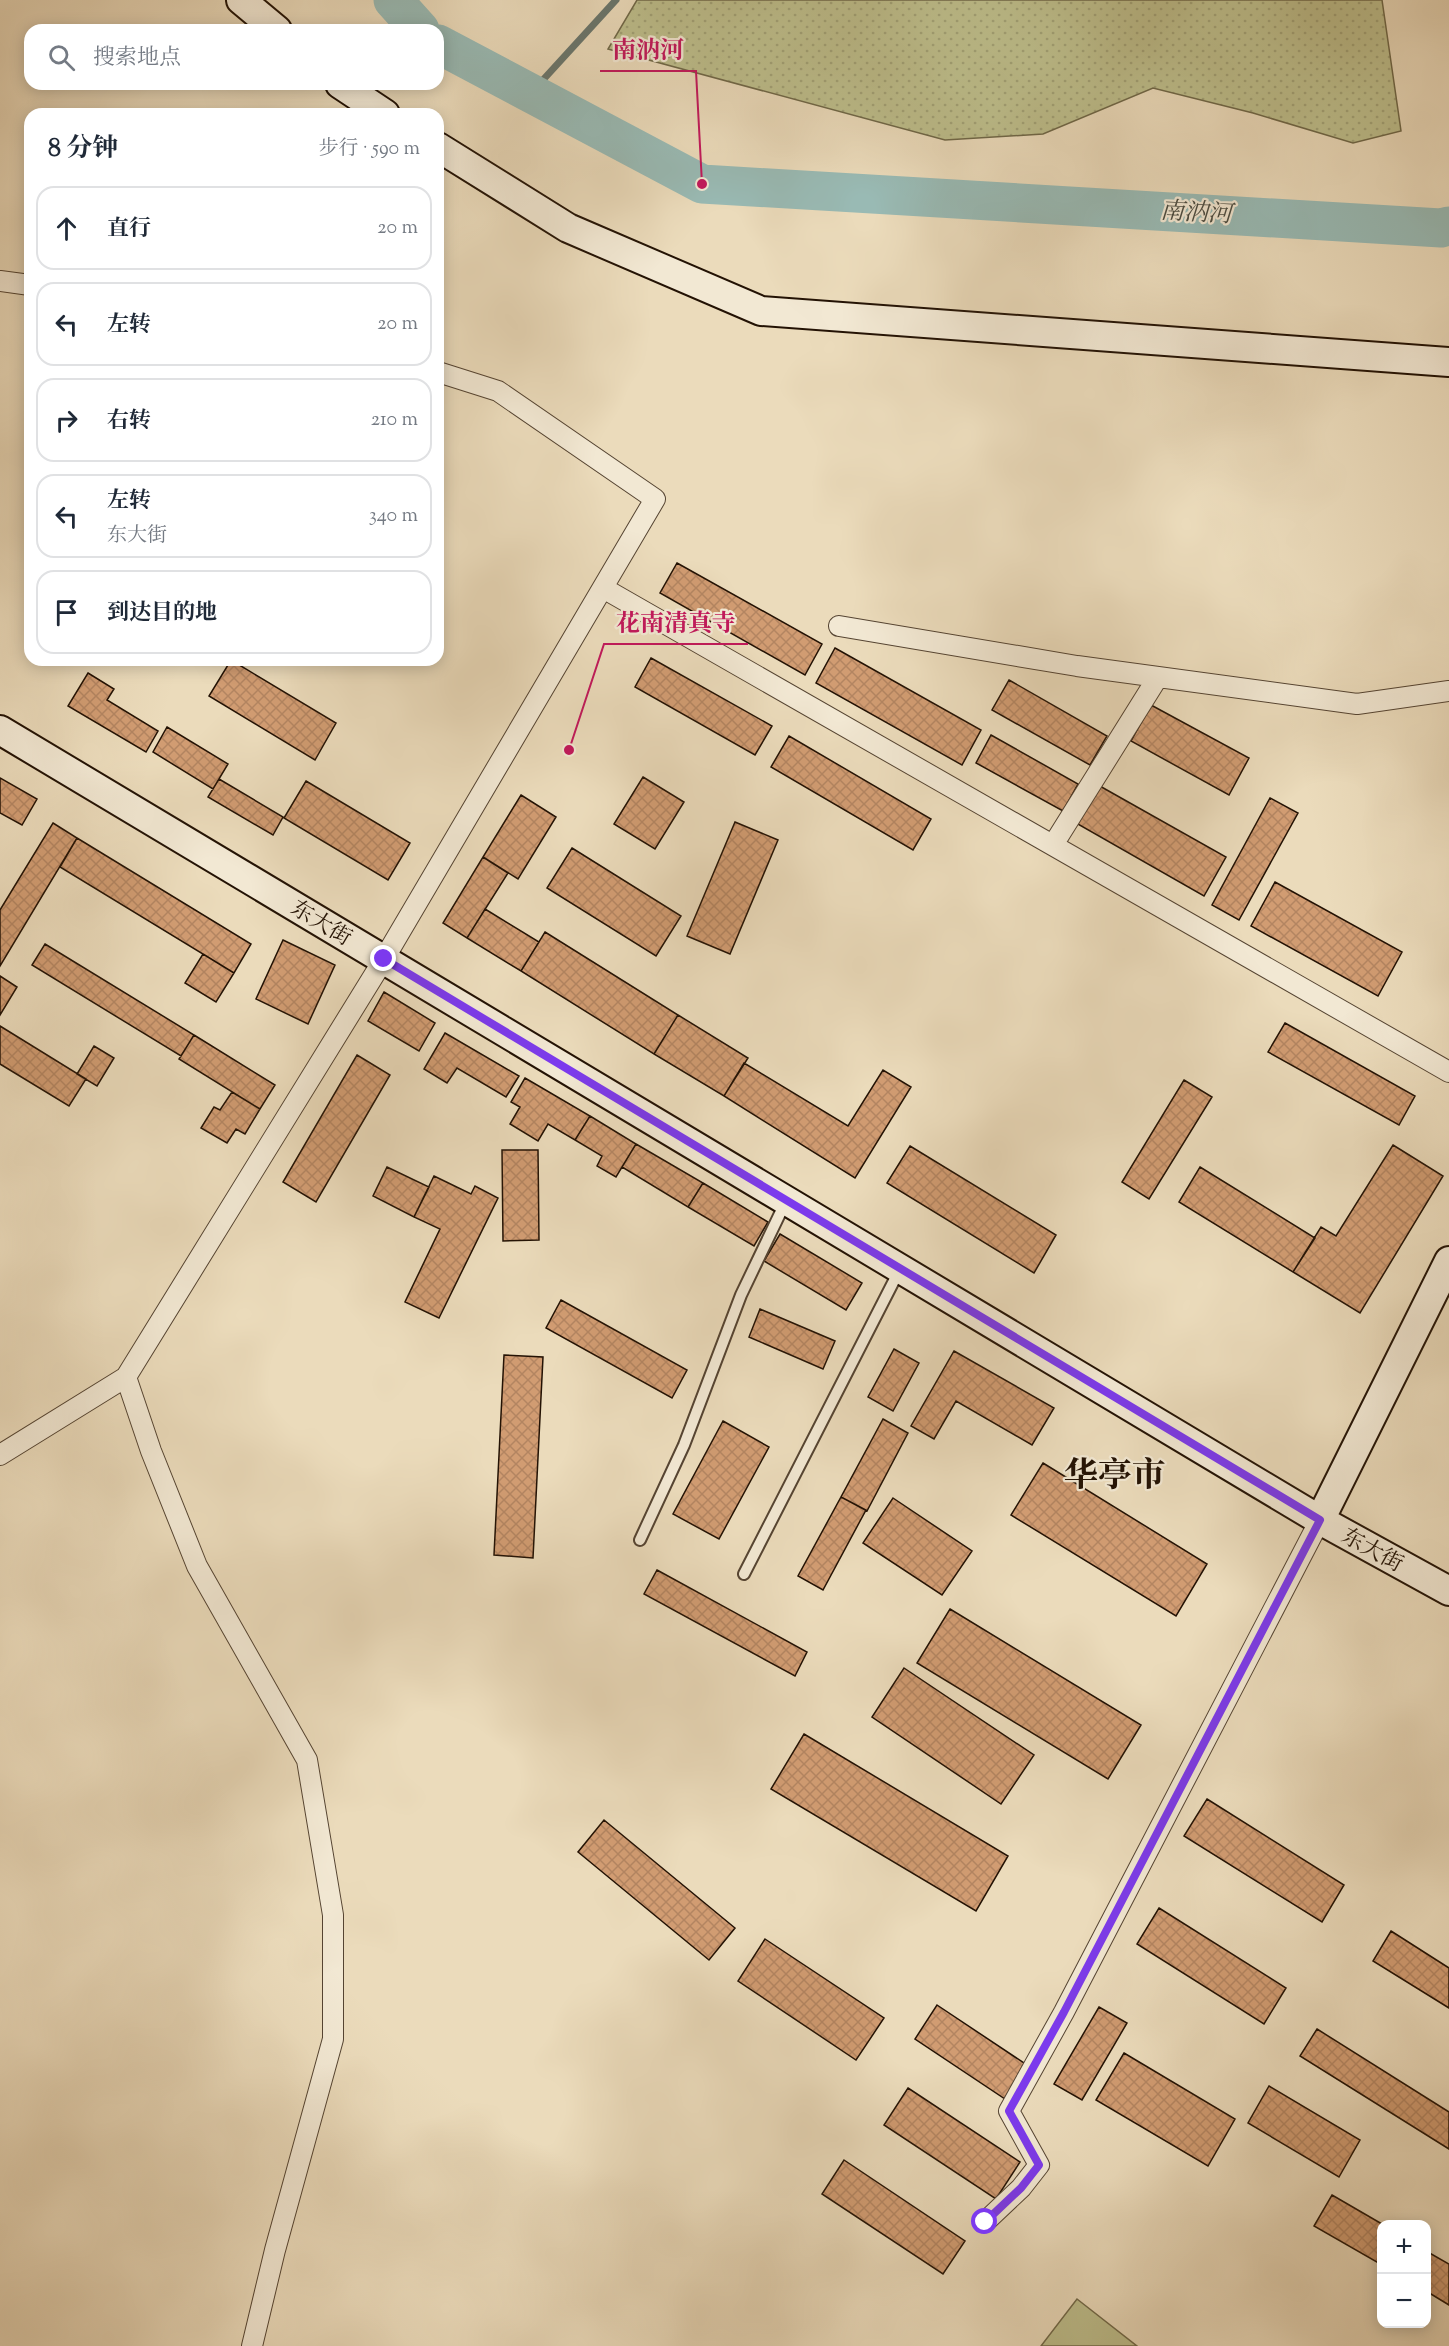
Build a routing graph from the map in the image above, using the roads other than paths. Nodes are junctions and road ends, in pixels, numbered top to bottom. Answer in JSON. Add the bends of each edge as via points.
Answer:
{"nodes":[{"id":1,"x":241,"y":0,"type":"edge"},
{"id":2,"x":270,"y":24,"type":"edge"},
{"id":3,"x":349,"y":90,"type":"edge"},
{"id":4,"x":376,"y":108,"type":"edge"},
{"id":5,"x":444,"y":151,"type":"edge"},
{"id":6,"x":0,"y":281,"type":"edge"},
{"id":7,"x":24,"y":284,"type":"edge"},
{"id":8,"x":1449,"y":362,"type":"edge"},
{"id":9,"x":444,"y":374,"type":"edge"},
{"id":10,"x":603,"y":588,"type":"junction"},
{"id":11,"x":838,"y":626,"type":"dead end"},
{"id":12,"x":1158,"y":677,"type":"junction"},
{"id":13,"x":1449,"y":691,"type":"edge"},
{"id":14,"x":0,"y":730,"type":"edge"},
{"id":15,"x":1053,"y":845,"type":"junction"},
{"id":16,"x":384,"y":959,"type":"junction"},
{"id":17,"x":1449,"y":1072,"type":"edge"},
{"id":18,"x":786,"y":1200,"type":"junction"},
{"id":19,"x":1449,"y":1261,"type":"edge"},
{"id":20,"x":900,"y":1268,"type":"junction"},
{"id":21,"x":126,"y":1377,"type":"junction"},
{"id":22,"x":0,"y":1455,"type":"edge"},
{"id":23,"x":1320,"y":1520,"type":"junction"},
{"id":24,"x":640,"y":1540,"type":"dead end"},
{"id":25,"x":744,"y":1574,"type":"dead end"},
{"id":26,"x":1449,"y":1591,"type":"edge"},
{"id":27,"x":985,"y":2222,"type":"dead end"},
{"id":28,"x":252,"y":2346,"type":"edge"}],
"edges":[{"from":1,"to":2,"type":"street"},
{"from":3,"to":4,"type":"street"},
{"from":5,"to":8,"type":"street","via":[[568,228],[761,311]]},
{"from":6,"to":7,"type":"street"},
{"from":9,"to":10,"type":"street","via":[[498,391],[655,500]]},
{"from":10,"to":15,"type":"street"},
{"from":10,"to":16,"type":"street"},
{"from":11,"to":12,"type":"street"},
{"from":12,"to":13,"type":"street","via":[[1357,704]]},
{"from":12,"to":15,"type":"street"},
{"from":14,"to":16,"type":"street","name":"东大街"},
{"from":15,"to":17,"type":"street"},
{"from":16,"to":18,"type":"street","name":"东大街"},
{"from":16,"to":21,"type":"street"},
{"from":18,"to":20,"type":"street","name":"东大街"},
{"from":18,"to":24,"type":"lane","via":[[741,1295],[684,1445]]},
{"from":19,"to":23,"type":"street"},
{"from":20,"to":23,"type":"street","name":"东大街"},
{"from":20,"to":25,"type":"lane"},
{"from":21,"to":22,"type":"street"},
{"from":21,"to":28,"type":"street","via":[[197,1566],[307,1760],[333,1915],[333,2039]]},
{"from":23,"to":26,"type":"street","name":"东大街"},
{"from":23,"to":27,"type":"street","via":[[1009,2111],[1039,2165]]}]}
